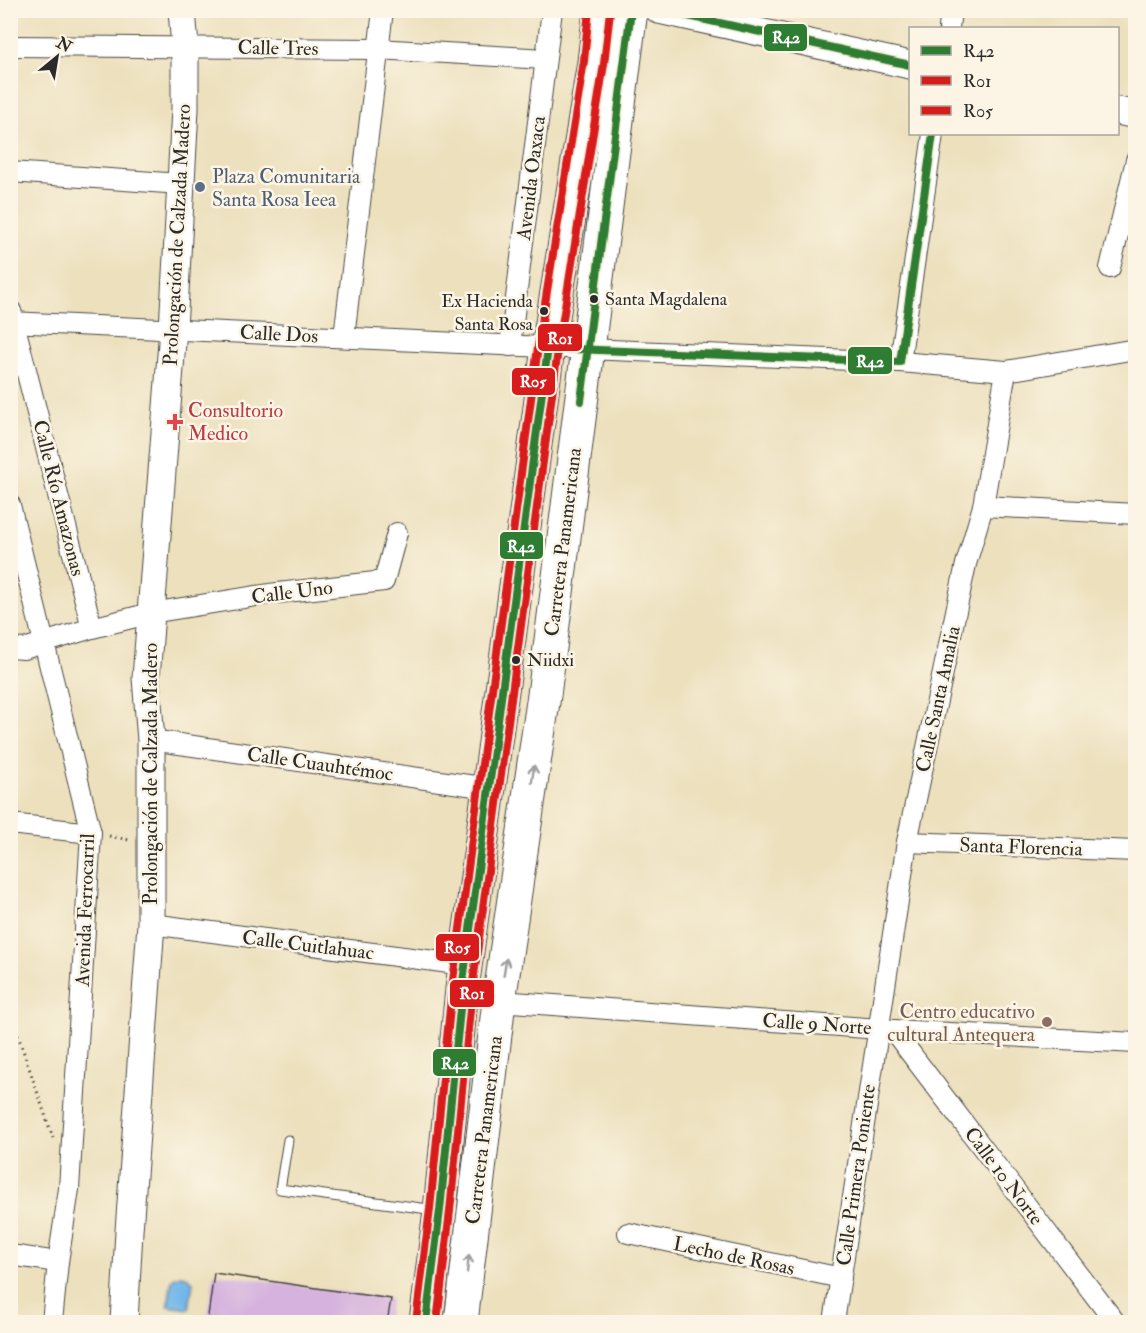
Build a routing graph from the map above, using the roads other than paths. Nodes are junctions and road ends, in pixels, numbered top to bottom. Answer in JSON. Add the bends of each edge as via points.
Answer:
{"nodes":[{"id":1,"x":182,"y":10,"type":"edge"},
{"id":2,"x":383,"y":10,"type":"edge"},
{"id":3,"x":552,"y":10,"type":"edge"},
{"id":4,"x":600,"y":10,"type":"edge"},
{"id":5,"x":631,"y":10,"type":"edge"},
{"id":6,"x":659,"y":10,"type":"edge"},
{"id":7,"x":951,"y":10,"type":"edge"},
{"id":8,"x":949,"y":27,"type":"edge"},
{"id":9,"x":10,"y":46,"type":"edge"},
{"id":10,"x":185,"y":46,"type":"junction"},
{"id":11,"x":377,"y":49,"type":"junction"},
{"id":12,"x":545,"y":59,"type":"junction"},
{"id":13,"x":909,"y":65,"type":"edge"},
{"id":14,"x":1119,"y":111,"type":"edge"},
{"id":15,"x":1136,"y":115,"type":"edge"},
{"id":16,"x":933,"y":135,"type":"edge"},
{"id":17,"x":1136,"y":160,"type":"edge"},
{"id":18,"x":10,"y":172,"type":"edge"},
{"id":19,"x":181,"y":184,"type":"junction"},
{"id":20,"x":1110,"y":268,"type":"dead end"},
{"id":21,"x":12,"y":317,"type":"edge"},
{"id":22,"x":173,"y":329,"type":"junction"},
{"id":23,"x":344,"y":338,"type":"junction"},
{"id":24,"x":510,"y":346,"type":"junction"},
{"id":25,"x":548,"y":348,"type":"junction"},
{"id":26,"x":587,"y":349,"type":"junction"},
{"id":27,"x":1136,"y":349,"type":"edge"},
{"id":28,"x":900,"y":362,"type":"junction"},
{"id":29,"x":1006,"y":371,"type":"junction"},
{"id":30,"x":10,"y":505,"type":"edge"},
{"id":31,"x":983,"y":506,"type":"junction"},
{"id":32,"x":1136,"y":514,"type":"edge"},
{"id":33,"x":397,"y":533,"type":"dead end"},
{"id":34,"x":151,"y":613,"type":"junction"},
{"id":35,"x":92,"y":628,"type":"junction"},
{"id":36,"x":44,"y":643,"type":"junction"},
{"id":37,"x":10,"y":648,"type":"edge"},
{"id":38,"x":151,"y":740,"type":"junction"},
{"id":39,"x":489,"y":788,"type":"junction"},
{"id":40,"x":10,"y":825,"type":"edge"},
{"id":41,"x":91,"y":833,"type":"junction"},
{"id":42,"x":907,"y":842,"type":"junction"},
{"id":43,"x":1136,"y":851,"type":"edge"},
{"id":44,"x":152,"y":924,"type":"junction"},
{"id":45,"x":465,"y":965,"type":"junction"},
{"id":46,"x":499,"y":1001,"type":"junction"},
{"id":47,"x":886,"y":1029,"type":"junction"},
{"id":48,"x":1136,"y":1043,"type":"edge"},
{"id":49,"x":288,"y":1140,"type":"dead end"},
{"id":50,"x":440,"y":1210,"type":"junction"},
{"id":51,"x":628,"y":1233,"type":"dead end"},
{"id":52,"x":10,"y":1255,"type":"edge"},
{"id":53,"x":58,"y":1262,"type":"junction"},
{"id":54,"x":841,"y":1278,"type":"junction"},
{"id":55,"x":52,"y":1323,"type":"edge"},
{"id":56,"x":124,"y":1323,"type":"edge"},
{"id":57,"x":426,"y":1323,"type":"edge"},
{"id":58,"x":461,"y":1323,"type":"edge"},
{"id":59,"x":834,"y":1323,"type":"edge"},
{"id":60,"x":1115,"y":1323,"type":"edge"}],
"edges":[{"from":1,"to":10,"type":"street","name":"Prolongación de Calzada Madero"},
{"from":2,"to":11,"type":"street"},
{"from":3,"to":12,"type":"street","name":"Avenida Oaxaca"},
{"from":4,"to":25,"type":"highway","name":"Carretera Panamericana"},
{"from":5,"to":26,"type":"highway","name":"Carretera Panamericana"},
{"from":6,"to":13,"type":"street"},
{"from":7,"to":8,"type":"street"},
{"from":9,"to":10,"type":"street","name":"Calle Tres"},
{"from":10,"to":11,"type":"street","name":"Calle Tres"},
{"from":10,"to":19,"type":"street","name":"Prolongación de Calzada Madero"},
{"from":11,"to":12,"type":"street","name":"Calle Tres"},
{"from":11,"to":23,"type":"street"},
{"from":12,"to":24,"type":"street","name":"Avenida Oaxaca"},
{"from":14,"to":15,"type":"street"},
{"from":16,"to":28,"type":"street"},
{"from":17,"to":20,"type":"street"},
{"from":18,"to":19,"type":"street"},
{"from":19,"to":22,"type":"street","name":"Prolongación de Calzada Madero"},
{"from":21,"to":22,"type":"street","name":"Calle Dos"},
{"from":21,"to":35,"type":"street","name":"Calle Río Amazonas"},
{"from":22,"to":23,"type":"street","name":"Calle Dos"},
{"from":22,"to":34,"type":"street","name":"Prolongación de Calzada Madero"},
{"from":23,"to":24,"type":"street","name":"Calle Dos"},
{"from":24,"to":25,"type":"street","name":"Calle Dos"},
{"from":25,"to":26,"type":"street","name":"Calle Dos"},
{"from":25,"to":39,"type":"highway","name":"Carretera Panamericana"},
{"from":26,"to":28,"type":"street","name":"Calle Dos"},
{"from":46,"to":26,"type":"highway","name":"Carretera Panamericana","one_way":true,"via":[[544,694]]},
{"from":27,"to":29,"type":"street","name":"Calle Dos"},
{"from":28,"to":29,"type":"street","name":"Calle Dos"},
{"from":29,"to":31,"type":"street","name":"Calle Santa Amalia"},
{"from":30,"to":36,"type":"street","name":"Avenida Ferrocarril"},
{"from":31,"to":32,"type":"street"},
{"from":31,"to":42,"type":"street","name":"Calle Santa Amalia","via":[[966,564]]},
{"from":33,"to":34,"type":"street","name":"Calle Uno","via":[[384,581]]},
{"from":34,"to":35,"type":"street"},
{"from":34,"to":38,"type":"street","name":"Prolongación de Calzada Madero","via":[[146,678]]},
{"from":35,"to":36,"type":"street"},
{"from":36,"to":37,"type":"street","via":[[24,649]]},
{"from":36,"to":41,"type":"street","name":"Avenida Ferrocarril"},
{"from":38,"to":39,"type":"street","name":"Calle Cuauhtémoc"},
{"from":38,"to":44,"type":"street","name":"Prolongación de Calzada Madero"},
{"from":39,"to":45,"type":"highway","name":"Carretera Panamericana"},
{"from":40,"to":41,"type":"street"},
{"from":41,"to":53,"type":"street","name":"Avenida Ferrocarril","via":[[69,1189]]},
{"from":42,"to":43,"type":"street","name":"Santa Florencia"},
{"from":42,"to":47,"type":"street","name":"Calle Santa Amalia"},
{"from":44,"to":45,"type":"street","name":"Calle Cuitlahuac"},
{"from":44,"to":56,"type":"street","name":"Prolongación de Calzada Madero"},
{"from":45,"to":50,"type":"highway","name":"Carretera Panamericana"},
{"from":46,"to":47,"type":"street","name":"Calle 9 Norte"},
{"from":58,"to":46,"type":"highway","name":"Carretera Panamericana","one_way":true},
{"from":47,"to":48,"type":"street","name":"Calle 9 Norte"},
{"from":47,"to":54,"type":"street","name":"Calle Primera Poniente"},
{"from":47,"to":60,"type":"street","name":"Calle 10 Norte"},
{"from":49,"to":50,"type":"lane","via":[[280,1189]]},
{"from":50,"to":57,"type":"highway","name":"Carretera Panamericana"},
{"from":51,"to":54,"type":"street","name":"Lecho de Rosas"},
{"from":52,"to":53,"type":"street"},
{"from":53,"to":55,"type":"street","name":"Avenida Ferrocarril"},
{"from":54,"to":59,"type":"street","name":"Calle Primera Poniente"}]}
